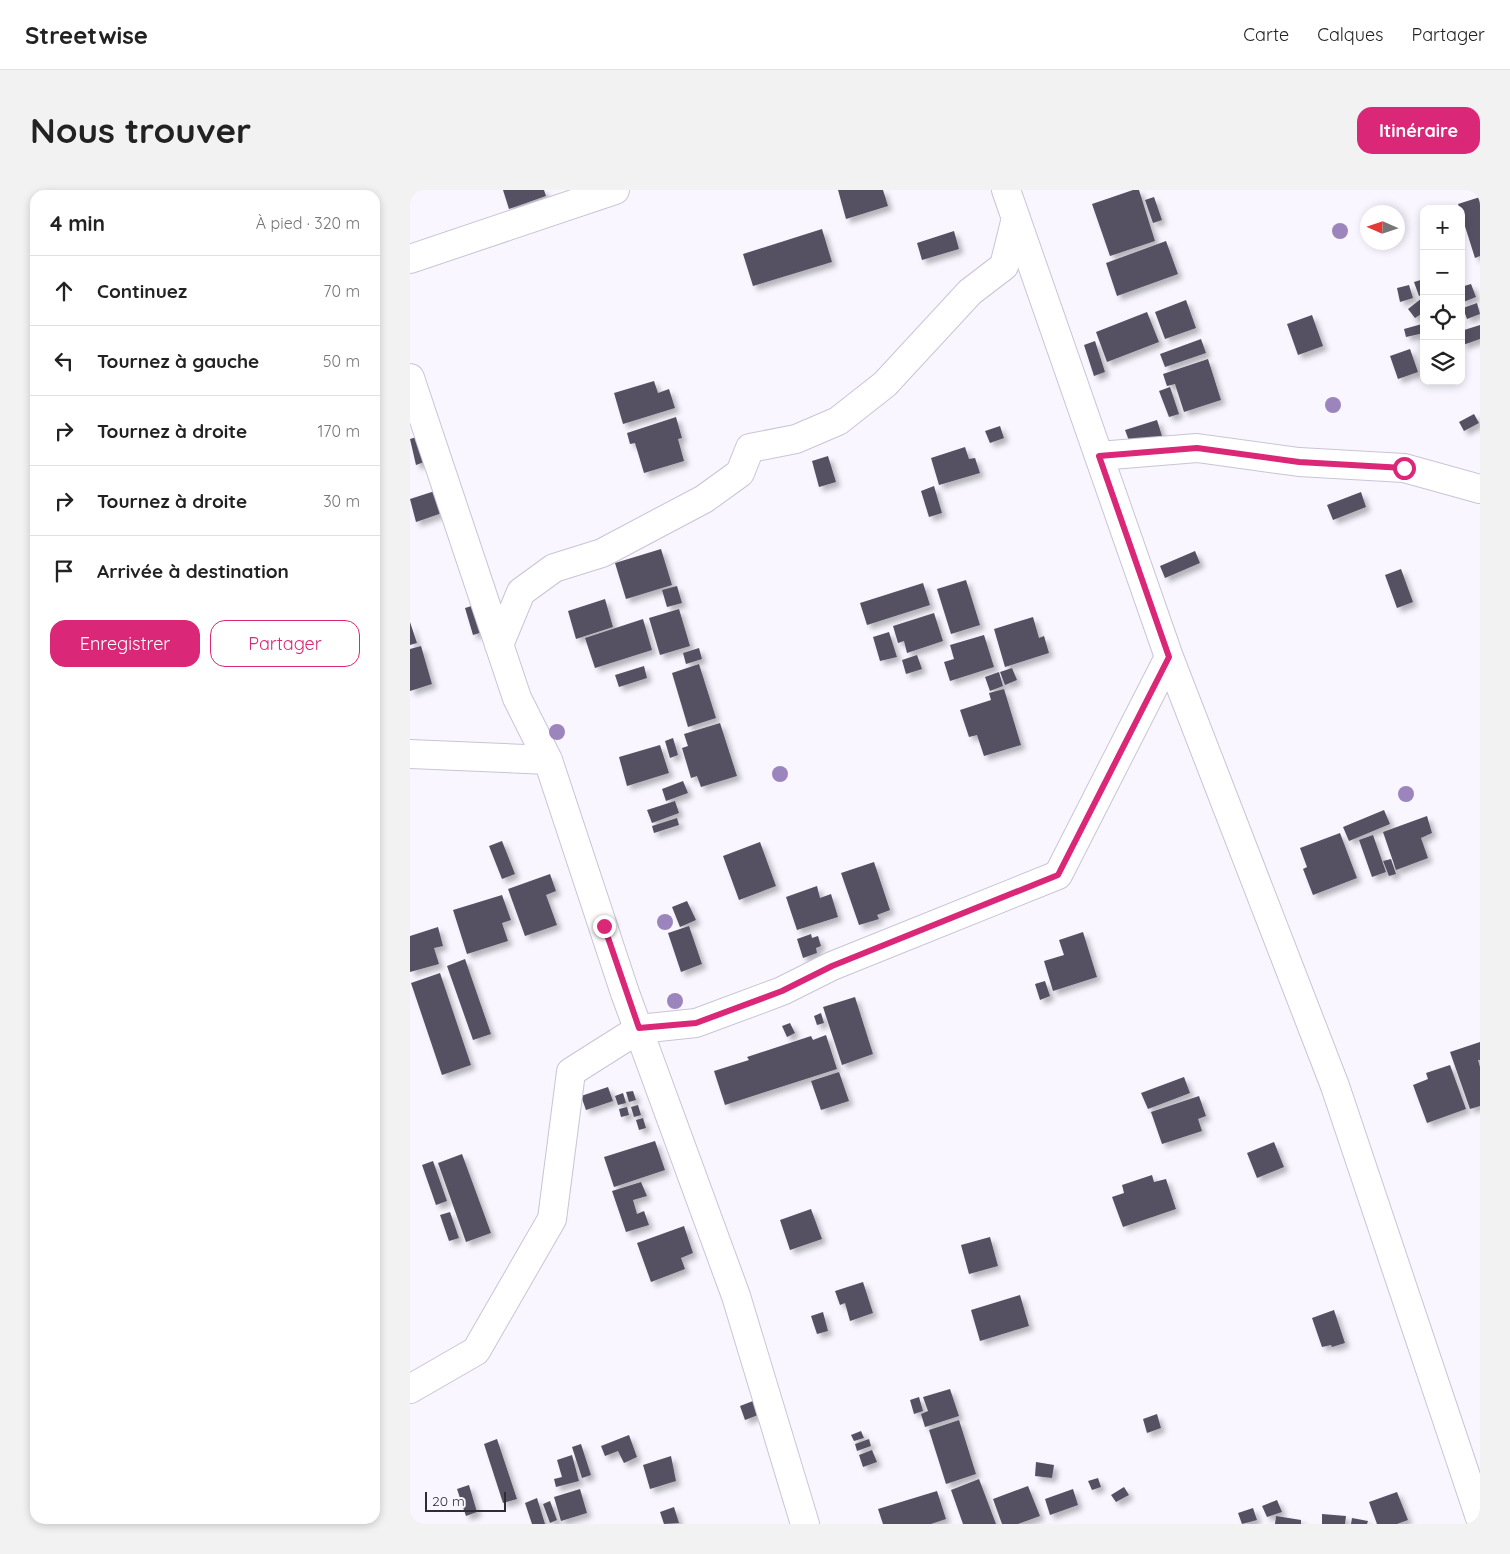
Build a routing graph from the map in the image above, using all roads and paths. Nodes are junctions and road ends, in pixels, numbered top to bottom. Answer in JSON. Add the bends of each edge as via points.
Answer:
{"nodes":[{"id":1,"x":615,"y":190,"type":"edge"},
{"id":2,"x":1006,"y":190,"type":"edge"},
{"id":3,"x":1016,"y":218,"type":"junction"},
{"id":4,"x":410,"y":259,"type":"edge"},
{"id":5,"x":410,"y":378,"type":"edge"},
{"id":6,"x":1099,"y":456,"type":"junction"},
{"id":7,"x":1480,"y":489,"type":"edge"},
{"id":8,"x":499,"y":645,"type":"junction"},
{"id":9,"x":1169,"y":657,"type":"junction"},
{"id":10,"x":410,"y":754,"type":"edge"},
{"id":11,"x":548,"y":760,"type":"junction"},
{"id":12,"x":639,"y":1028,"type":"junction"},
{"id":13,"x":410,"y":1389,"type":"edge"},
{"id":14,"x":1480,"y":1518,"type":"edge"},
{"id":15,"x":805,"y":1524,"type":"edge"}],
"edges":[{"from":1,"to":4,"type":"street"},
{"from":2,"to":3,"type":"street"},
{"from":3,"to":6,"type":"street"},
{"from":3,"to":8,"type":"street","via":[[1004,266],[970,292],[885,384],[838,421],[796,439],[750,448],[740,472],[704,499],[602,553],[554,568],[520,592]]},
{"from":5,"to":8,"type":"street"},
{"from":6,"to":7,"type":"street","via":[[1197,448],[1299,462],[1404,468]]},
{"from":6,"to":9,"type":"street"},
{"from":8,"to":11,"type":"street","via":[[517,698]]},
{"from":9,"to":12,"type":"street","via":[[1058,875],[705,1020]]},
{"from":9,"to":14,"type":"street","via":[[1335,1086]]},
{"from":10,"to":11,"type":"street"},
{"from":11,"to":12,"type":"street"},
{"from":12,"to":13,"type":"street","via":[[571,1072],[552,1219],[476,1351]]},
{"from":12,"to":15,"type":"street","via":[[736,1296]]}]}
